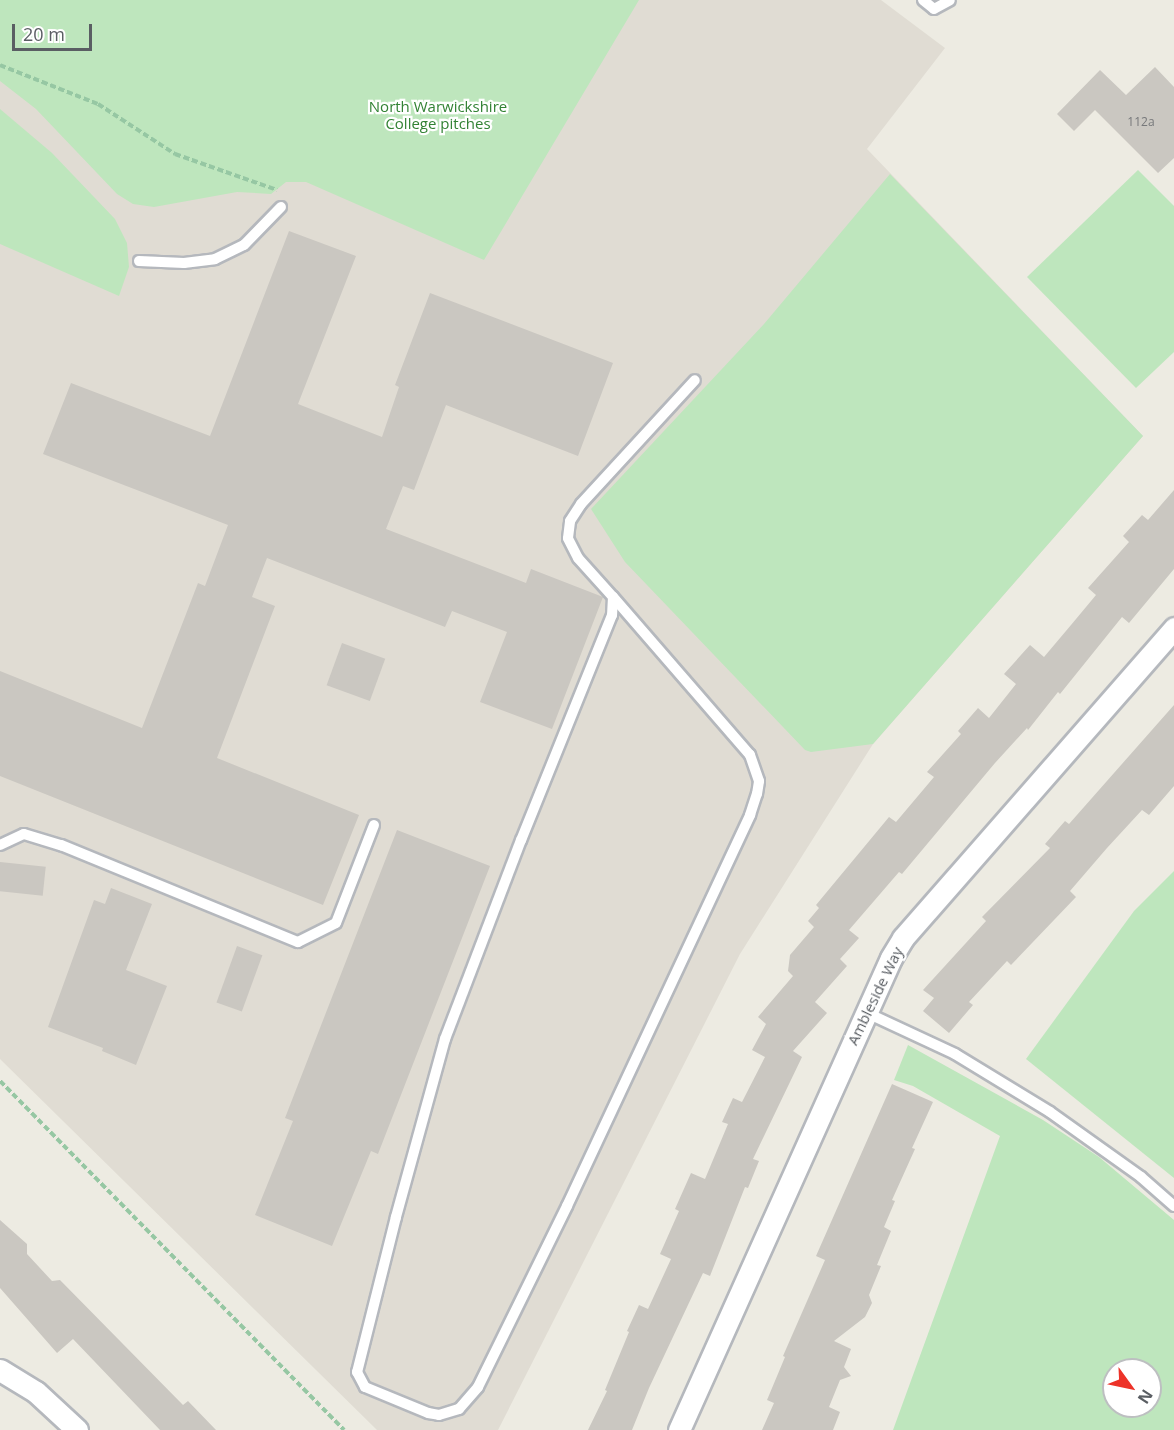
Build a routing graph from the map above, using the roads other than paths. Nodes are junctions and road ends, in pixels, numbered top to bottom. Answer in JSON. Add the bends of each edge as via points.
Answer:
{"nodes":[{"id":1,"x":924,"y":0,"type":"edge"},
{"id":2,"x":950,"y":0,"type":"edge"},
{"id":3,"x":281,"y":207,"type":"dead end"},
{"id":4,"x":139,"y":261,"type":"dead end"},
{"id":5,"x":694,"y":380,"type":"dead end"},
{"id":6,"x":613,"y":597,"type":"junction"},
{"id":7,"x":1174,"y":628,"type":"edge"},
{"id":8,"x":374,"y":825,"type":"dead end"},
{"id":9,"x":0,"y":845,"type":"edge"},
{"id":10,"x":865,"y":1012,"type":"junction"},
{"id":11,"x":1174,"y":1206,"type":"edge"},
{"id":12,"x":0,"y":1370,"type":"edge"},
{"id":13,"x":76,"y":1430,"type":"edge"},
{"id":14,"x":679,"y":1430,"type":"edge"}],
"edges":[{"from":1,"to":2,"type":"lane","via":[[934,9]]},
{"from":3,"to":4,"type":"lane","via":[[244,245],[215,259],[184,263]]},
{"from":5,"to":6,"type":"lane","via":[[581,504],[570,522],[571,549]]},
{"from":6,"to":6,"type":"lane","via":[[750,755],[759,781],[757,794],[567,1206],[478,1387],[459,1408],[439,1415],[428,1413],[365,1387],[357,1372],[445,1039],[612,615]]},
{"from":7,"to":10,"type":"street","name":"Ambleside Way","via":[[903,938]]},
{"from":8,"to":9,"type":"lane","via":[[336,923],[298,942],[61,845],[24,834]]},
{"from":10,"to":11,"type":"lane","via":[[955,1054],[1050,1112],[1141,1177]]},
{"from":10,"to":14,"type":"street","name":"Ambleside Way"},
{"from":12,"to":13,"type":"street","via":[[36,1392]]}]}
